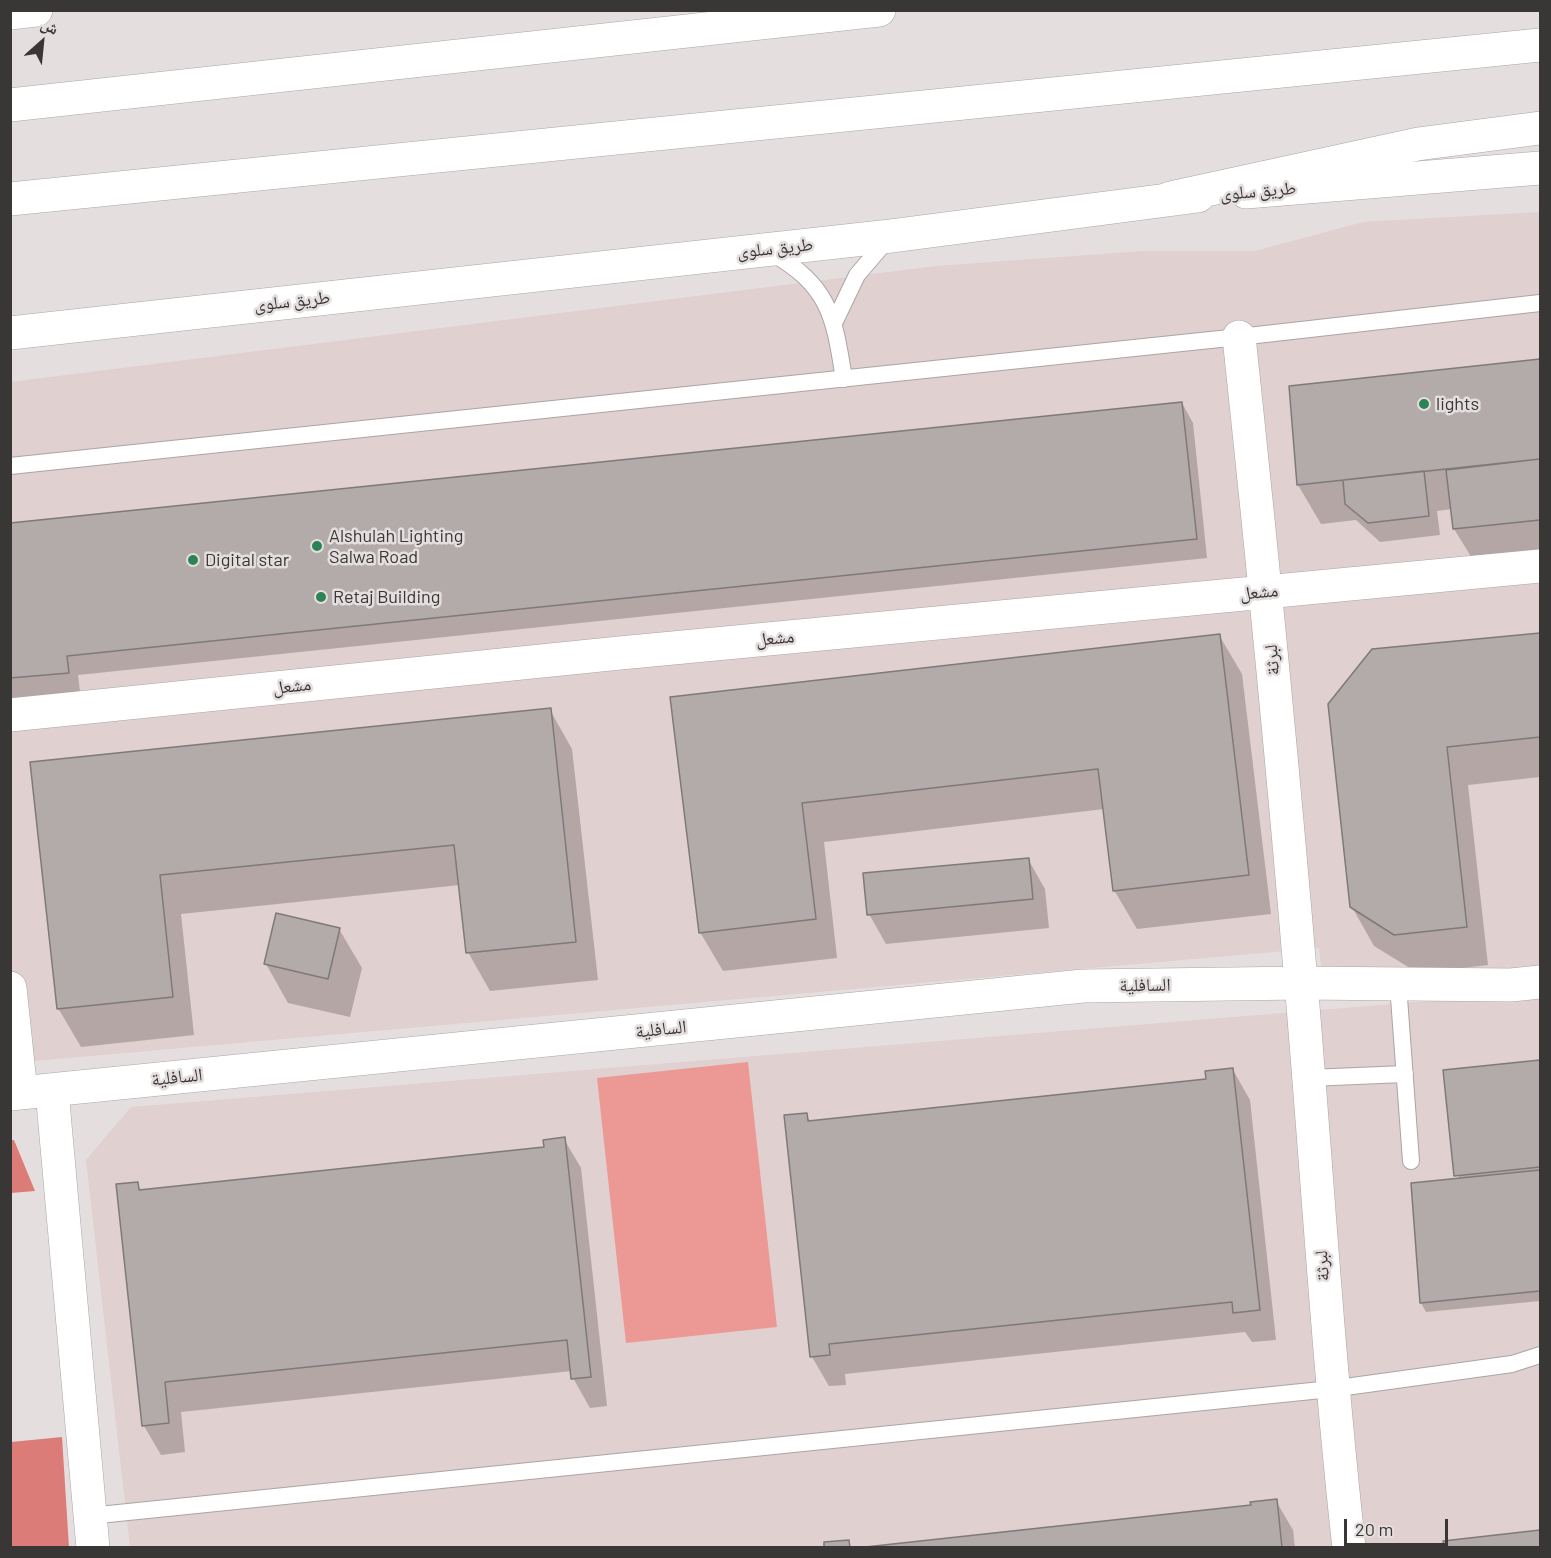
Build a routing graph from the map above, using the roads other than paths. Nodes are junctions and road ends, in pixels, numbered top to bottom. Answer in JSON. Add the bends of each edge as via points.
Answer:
{"nodes":[{"id":1,"x":36,"y":10,"type":"edge"},
{"id":2,"x":879,"y":10,"type":"edge"},
{"id":3,"x":10,"y":13,"type":"edge"},
{"id":4,"x":1540,"y":45,"type":"edge"},
{"id":5,"x":10,"y":105,"type":"edge"},
{"id":6,"x":1540,"y":128,"type":"edge"},
{"id":7,"x":1540,"y":168,"type":"edge"},
{"id":8,"x":1170,"y":198,"type":"junction"},
{"id":9,"x":10,"y":199,"type":"edge"},
{"id":10,"x":891,"y":236,"type":"junction"},
{"id":11,"x":765,"y":249,"type":"junction"},
{"id":12,"x":1540,"y":303,"type":"edge"},
{"id":13,"x":835,"y":321,"type":"junction"},
{"id":14,"x":16,"y":335,"type":"edge"},
{"id":15,"x":1239,"y":337,"type":"junction"},
{"id":16,"x":844,"y":379,"type":"junction"},
{"id":17,"x":10,"y":466,"type":"edge"},
{"id":18,"x":1540,"y":566,"type":"edge"},
{"id":19,"x":1266,"y":592,"type":"junction"},
{"id":20,"x":10,"y":715,"type":"edge"},
{"id":21,"x":1540,"y":982,"type":"edge"},
{"id":22,"x":1302,"y":983,"type":"junction"},
{"id":23,"x":1398,"y":984,"type":"junction"},
{"id":24,"x":10,"y":988,"type":"edge"},
{"id":25,"x":1405,"y":1074,"type":"junction"},
{"id":26,"x":1309,"y":1078,"type":"junction"},
{"id":27,"x":28,"y":1092,"type":"edge"},
{"id":28,"x":1411,"y":1161,"type":"dead end"},
{"id":29,"x":1540,"y":1355,"type":"edge"},
{"id":30,"x":1331,"y":1389,"type":"junction"},
{"id":31,"x":89,"y":1516,"type":"junction"},
{"id":32,"x":93,"y":1548,"type":"edge"},
{"id":33,"x":1349,"y":1548,"type":"edge"}],
"edges":[{"from":1,"to":3,"type":"main road"},
{"from":2,"to":5,"type":"main road"},
{"from":4,"to":9,"type":"main road"},
{"from":6,"to":8,"type":"main road","via":[[1418,144]]},
{"from":7,"to":8,"type":"main road","name":"طريق سلوى"},
{"from":8,"to":10,"type":"main road","name":"طريق سلوى"},
{"from":10,"to":11,"type":"main road","name":"طريق سلوى"},
{"from":10,"to":13,"type":"lane","via":[[857,275]]},
{"from":11,"to":13,"type":"lane","via":[[807,278]]},
{"from":11,"to":14,"type":"main road","name":"طريق سلوى"},
{"from":12,"to":15,"type":"lane"},
{"from":13,"to":16,"type":"lane"},
{"from":15,"to":16,"type":"lane"},
{"from":15,"to":19,"type":"main road","name":"لبرثة"},
{"from":16,"to":17,"type":"lane"},
{"from":18,"to":19,"type":"main road","name":"مشعل"},
{"from":19,"to":20,"type":"main road","name":"مشعل"},
{"from":19,"to":22,"type":"main road","name":"لبرثة"},
{"from":21,"to":23,"type":"main road"},
{"from":22,"to":23,"type":"main road"},
{"from":22,"to":26,"type":"main road","name":"لبرثة"},
{"from":22,"to":27,"type":"main road","name":"السافلية","via":[[1083,986]]},
{"from":23,"to":25,"type":"lane"},
{"from":24,"to":27,"type":"main road"},
{"from":25,"to":26,"type":"lane"},
{"from":25,"to":28,"type":"lane"},
{"from":26,"to":30,"type":"main road","name":"لبرثة"},
{"from":27,"to":31,"type":"main road"},
{"from":29,"to":30,"type":"lane","via":[[1512,1364]]},
{"from":30,"to":31,"type":"lane"},
{"from":30,"to":33,"type":"main road","name":"لبرثة"},
{"from":31,"to":32,"type":"main road"}]}
